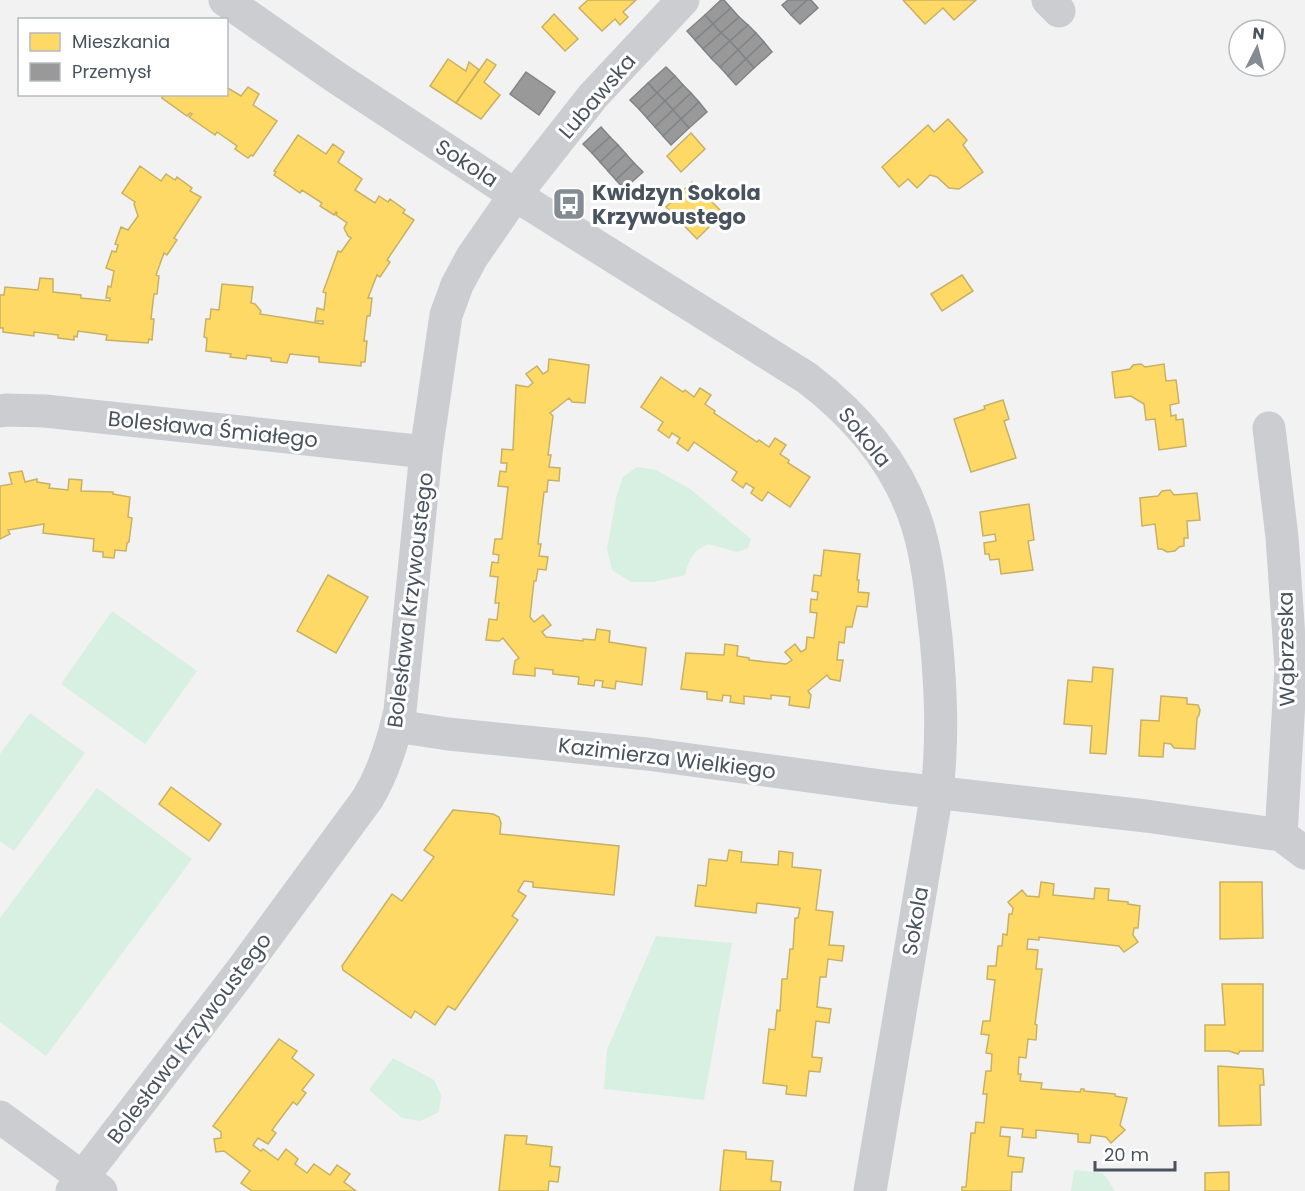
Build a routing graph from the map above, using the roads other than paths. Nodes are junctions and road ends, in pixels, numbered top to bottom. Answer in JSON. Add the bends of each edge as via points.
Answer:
{"nodes":[{"id":1,"x":225,"y":0,"type":"edge"},
{"id":2,"x":683,"y":0,"type":"edge"},
{"id":3,"x":515,"y":195,"type":"junction"},
{"id":4,"x":0,"y":411,"type":"edge"},
{"id":5,"x":1269,"y":428,"type":"dead end"},
{"id":6,"x":426,"y":452,"type":"junction"},
{"id":7,"x":396,"y":726,"type":"junction"},
{"id":8,"x":937,"y":792,"type":"junction"},
{"id":9,"x":1293,"y":844,"type":"edge"},
{"id":10,"x":0,"y":1117,"type":"edge"},
{"id":11,"x":85,"y":1186,"type":"edge"},
{"id":12,"x":870,"y":1191,"type":"edge"}],
"edges":[{"from":1,"to":3,"type":"street","name":"Sokola"},
{"from":2,"to":3,"type":"street","name":"Lubawska","via":[[593,96]]},
{"from":3,"to":6,"type":"street","name":"Bolesława Krzywoustego","via":[[472,256],[446,315]]},
{"from":3,"to":8,"type":"street","name":"Sokola","via":[[807,378],[848,412],[879,449],[912,511],[927,566],[941,696]]},
{"from":4,"to":6,"type":"street","name":"Bolesława Śmiałego","via":[[45,411]]},
{"from":5,"to":9,"type":"street","name":"Wąbrzeska","via":[[1291,667]]},
{"from":6,"to":7,"type":"street","name":"Bolesława Krzywoustego"},
{"from":7,"to":8,"type":"street","name":"Kazimierza Wielkiego"},
{"from":7,"to":11,"type":"street","name":"Bolesława Krzywoustego","via":[[384,769],[368,798]]},
{"from":8,"to":9,"type":"street","name":"Wąbrzeska","via":[[1071,806]]},
{"from":8,"to":12,"type":"street","name":"Sokola"},
{"from":10,"to":11,"type":"street"}]}
